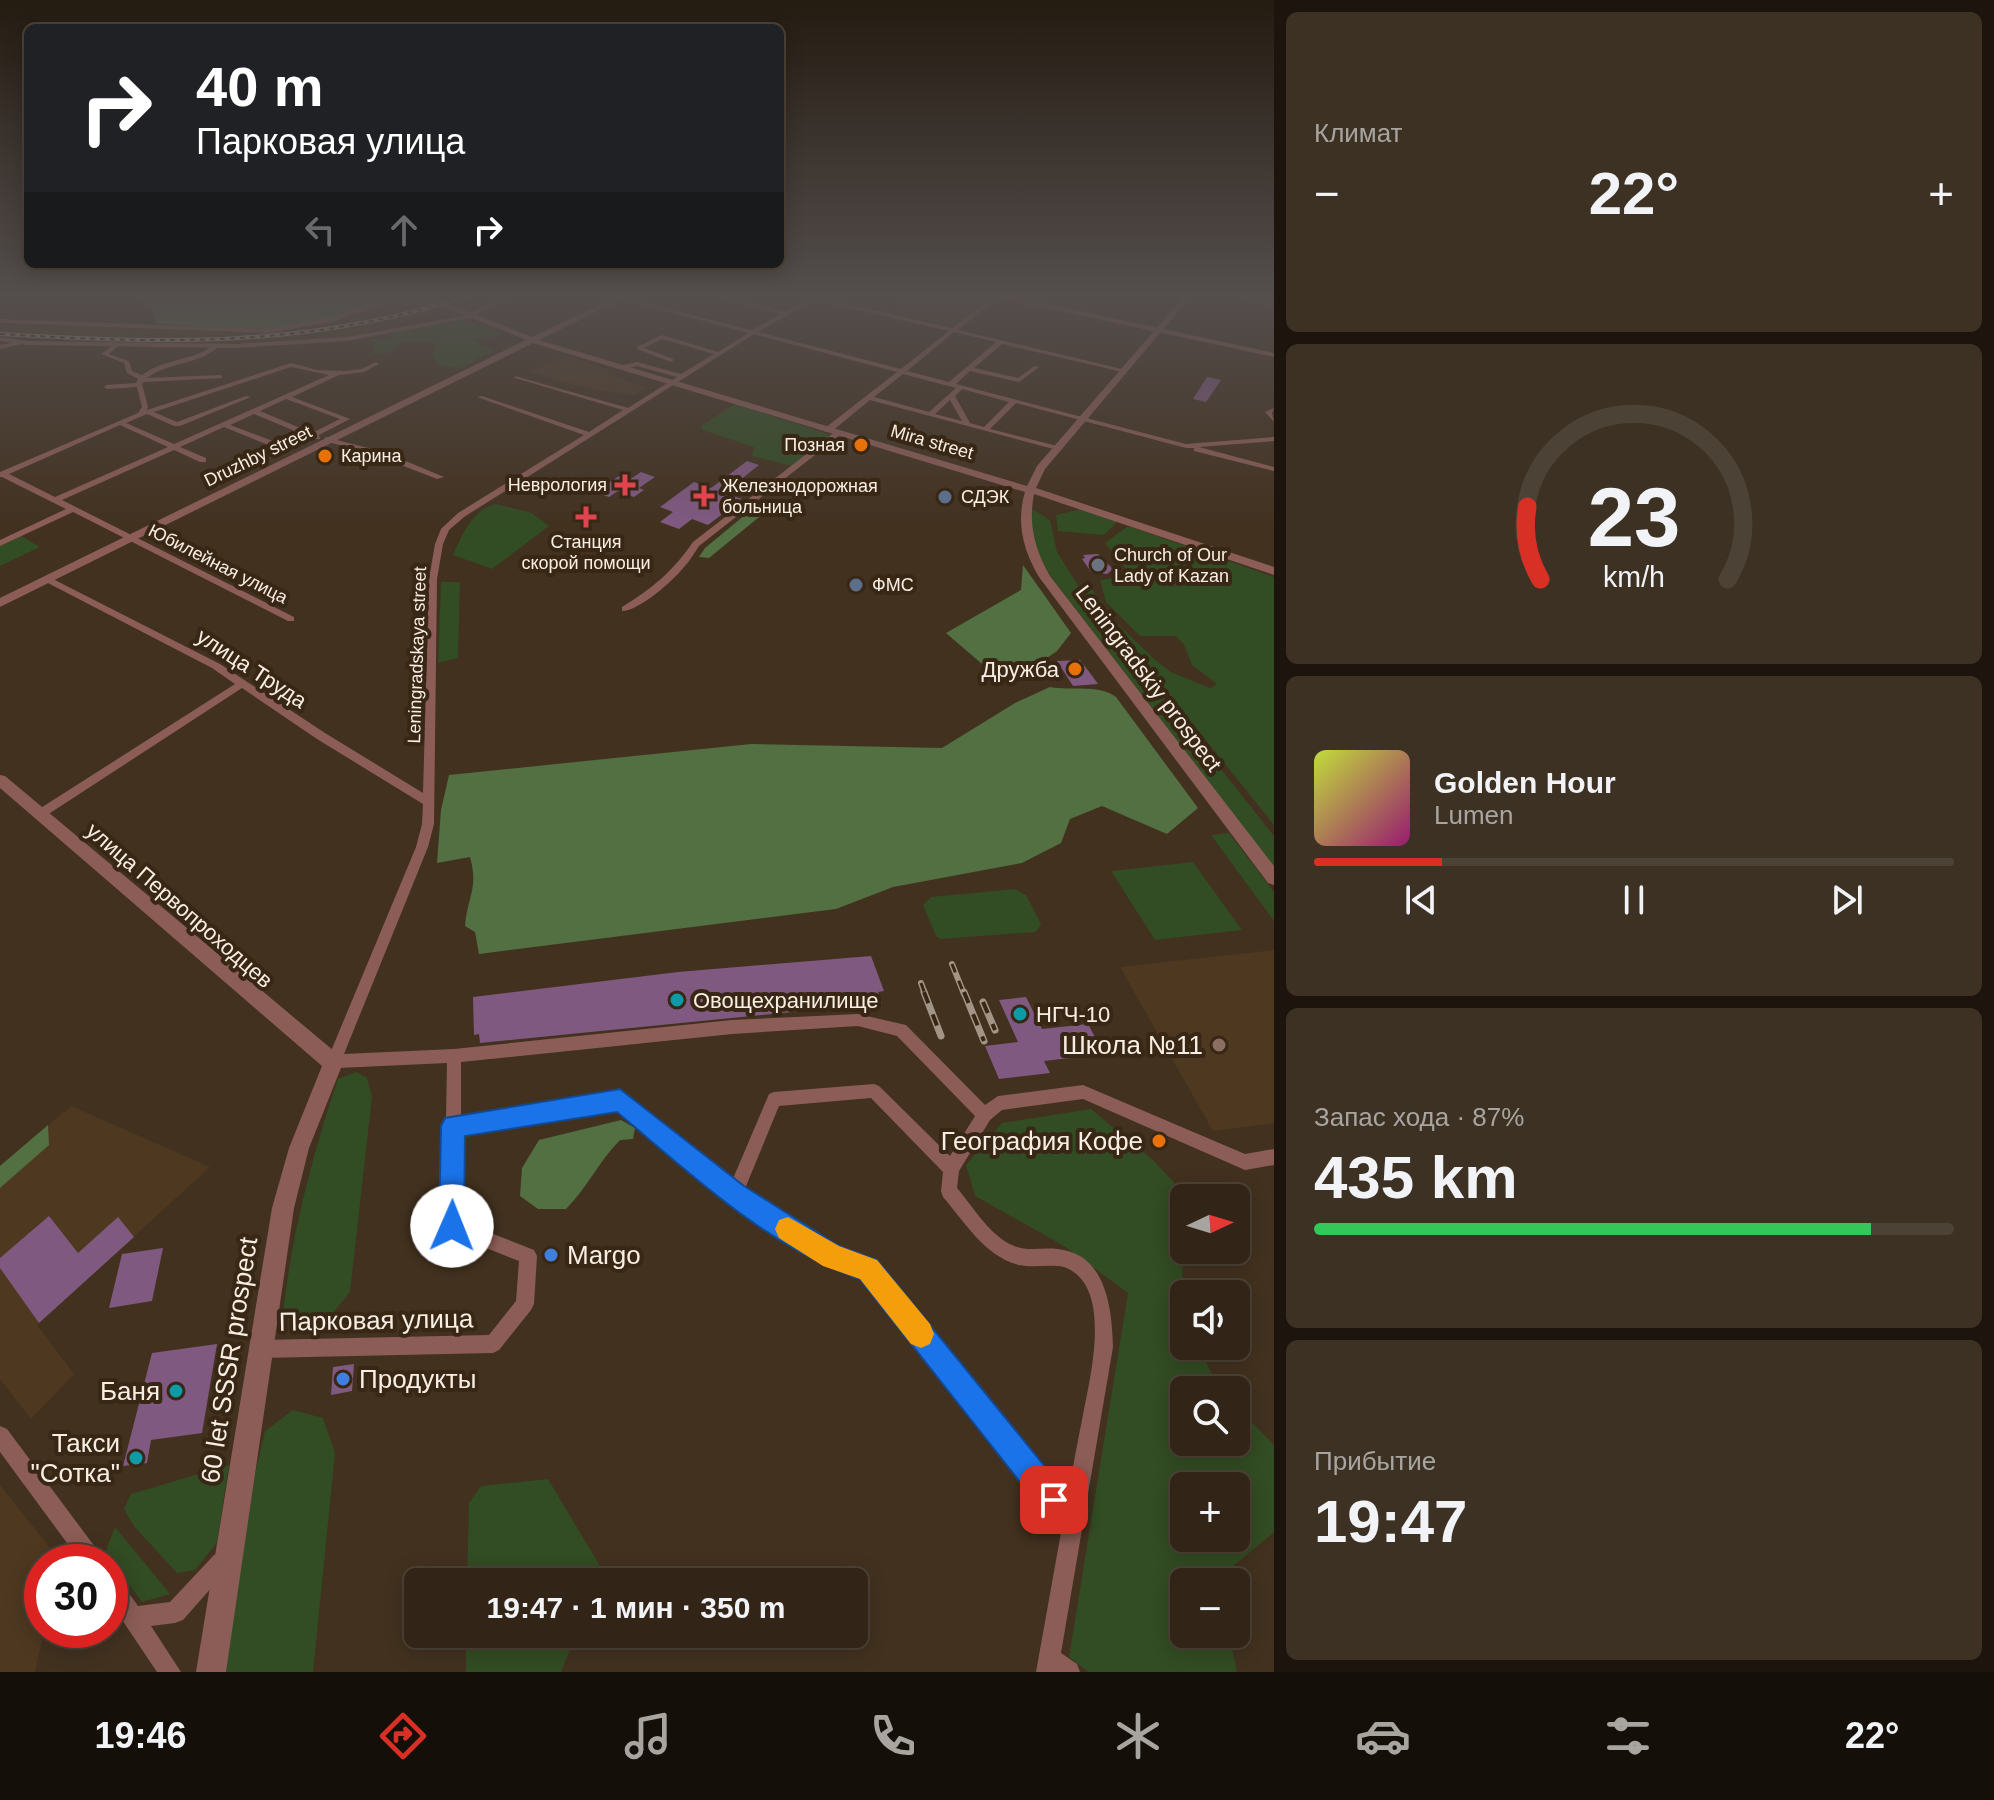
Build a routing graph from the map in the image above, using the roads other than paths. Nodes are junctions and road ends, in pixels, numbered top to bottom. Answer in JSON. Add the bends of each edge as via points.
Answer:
{"nodes":[{"id":1,"x":129,"y":372,"type":"edge"},
{"id":2,"x":154,"y":372,"type":"edge"},
{"id":3,"x":269,"y":372,"type":"edge"},
{"id":4,"x":343,"y":372,"type":"edge"},
{"id":5,"x":466,"y":372,"type":"edge"},
{"id":6,"x":654,"y":372,"type":"edge"},
{"id":7,"x":657,"y":372,"type":"edge"},
{"id":8,"x":692,"y":372,"type":"edge"},
{"id":9,"x":901,"y":372,"type":"edge"},
{"id":10,"x":906,"y":372,"type":"edge"},
{"id":11,"x":966,"y":372,"type":"edge"},
{"id":12,"x":983,"y":372,"type":"edge"},
{"id":13,"x":1029,"y":372,"type":"edge"},
{"id":14,"x":1121,"y":372,"type":"edge"},
{"id":15,"x":220,"y":377,"type":"dead end"},
{"id":16,"x":517,"y":377,"type":"dead end"},
{"id":17,"x":684,"y":377,"type":"junction"},
{"id":18,"x":141,"y":381,"type":"junction"},
{"id":19,"x":674,"y":383,"type":"junction"},
{"id":20,"x":951,"y":384,"type":"junction"},
{"id":21,"x":107,"y":387,"type":"dead end"},
{"id":22,"x":961,"y":387,"type":"junction"},
{"id":23,"x":951,"y":396,"type":"junction"},
{"id":24,"x":248,"y":397,"type":"dead end"},
{"id":25,"x":286,"y":397,"type":"junction"},
{"id":26,"x":480,"y":397,"type":"dead end"},
{"id":27,"x":869,"y":398,"type":"junction"},
{"id":28,"x":1014,"y":401,"type":"junction"},
{"id":29,"x":629,"y":410,"type":"junction"},
{"id":30,"x":1274,"y":410,"type":"edge"},
{"id":31,"x":253,"y":411,"type":"junction"},
{"id":32,"x":144,"y":413,"type":"junction"},
{"id":33,"x":930,"y":415,"type":"junction"},
{"id":34,"x":1082,"y":419,"type":"junction"},
{"id":35,"x":1274,"y":420,"type":"edge"},
{"id":36,"x":123,"y":424,"type":"junction"},
{"id":37,"x":224,"y":425,"type":"junction"},
{"id":38,"x":968,"y":425,"type":"junction"},
{"id":39,"x":985,"y":430,"type":"junction"},
{"id":40,"x":834,"y":432,"type":"junction"},
{"id":41,"x":313,"y":435,"type":"junction"},
{"id":42,"x":590,"y":435,"type":"junction"},
{"id":43,"x":327,"y":439,"type":"junction"},
{"id":44,"x":1274,"y":439,"type":"edge"},
{"id":45,"x":1186,"y":446,"type":"junction"},
{"id":46,"x":173,"y":447,"type":"junction"},
{"id":47,"x":286,"y":449,"type":"dead end"},
{"id":48,"x":1058,"y":449,"type":"junction"},
{"id":49,"x":203,"y":460,"type":"dead end"},
{"id":50,"x":1274,"y":469,"type":"edge"},
{"id":51,"x":2,"y":473,"type":"edge"},
{"id":52,"x":440,"y":477,"type":"dead end"},
{"id":53,"x":1028,"y":489,"type":"junction"},
{"id":54,"x":56,"y":500,"type":"junction"},
{"id":55,"x":73,"y":509,"type":"junction"},
{"id":56,"x":131,"y":537,"type":"junction"},
{"id":57,"x":0,"y":543,"type":"edge"},
{"id":58,"x":1274,"y":571,"type":"edge"},
{"id":59,"x":47,"y":579,"type":"junction"},
{"id":60,"x":0,"y":603,"type":"edge"},
{"id":61,"x":625,"y":609,"type":"dead end"},
{"id":62,"x":291,"y":619,"type":"dead end"},
{"id":63,"x":242,"y":684,"type":"junction"},
{"id":64,"x":0,"y":780,"type":"edge"},
{"id":65,"x":429,"y":802,"type":"junction"},
{"id":66,"x":40,"y":814,"type":"junction"},
{"id":67,"x":1274,"y":878,"type":"edge"},
{"id":68,"x":454,"y":1056,"type":"junction"},
{"id":69,"x":333,"y":1062,"type":"junction"},
{"id":70,"x":985,"y":1115,"type":"junction"},
{"id":71,"x":453,"y":1126,"type":"junction"},
{"id":72,"x":1274,"y":1157,"type":"edge"},
{"id":73,"x":951,"y":1169,"type":"junction"},
{"id":74,"x":735,"y":1194,"type":"junction"},
{"id":75,"x":261,"y":1349,"type":"junction"},
{"id":76,"x":0,"y":1436,"type":"edge"},
{"id":77,"x":1073,"y":1524,"type":"junction"},
{"id":78,"x":81,"y":1544,"type":"edge"},
{"id":79,"x":229,"y":1554,"type":"junction"},
{"id":80,"x":128,"y":1608,"type":"edge"},
{"id":81,"x":135,"y":1617,"type":"junction"},
{"id":82,"x":1049,"y":1665,"type":"edge"},
{"id":83,"x":170,"y":1672,"type":"edge"},
{"id":84,"x":211,"y":1672,"type":"edge"},
{"id":85,"x":1069,"y":1672,"type":"edge"}],
"edges":[{"from":1,"to":18,"type":"street"},
{"from":2,"to":18,"type":"street"},
{"from":3,"to":32,"type":"street"},
{"from":4,"to":25,"type":"street"},
{"from":5,"to":43,"type":"street","name":"Druzhby street"},
{"from":6,"to":19,"type":"street","name":"Mira street"},
{"from":7,"to":17,"type":"street"},
{"from":8,"to":17,"type":"street","name":"Leningradskaya street"},
{"from":9,"to":27,"type":"street"},
{"from":10,"to":20,"type":"street"},
{"from":11,"to":20,"type":"street"},
{"from":12,"to":13,"type":"street","via":[[1019,380]]},
{"from":14,"to":34,"type":"street"},
{"from":15,"to":18,"type":"street"},
{"from":16,"to":29,"type":"street"},
{"from":17,"to":19,"type":"street","name":"Leningradskaya street"},
{"from":18,"to":21,"type":"street"},
{"from":18,"to":32,"type":"street"},
{"from":19,"to":29,"type":"street","name":"Leningradskaya street"},
{"from":19,"to":40,"type":"street","name":"Mira street"},
{"from":20,"to":22,"type":"street"},
{"from":22,"to":23,"type":"street"},
{"from":22,"to":28,"type":"street"},
{"from":23,"to":33,"type":"street"},
{"from":23,"to":38,"type":"street"},
{"from":24,"to":32,"type":"street","via":[[177,424]]},
{"from":25,"to":31,"type":"street"},
{"from":25,"to":41,"type":"street","via":[[346,419]]},
{"from":26,"to":42,"type":"street"},
{"from":27,"to":33,"type":"street"},
{"from":27,"to":40,"type":"street"},
{"from":28,"to":34,"type":"street"},
{"from":28,"to":39,"type":"street"},
{"from":29,"to":42,"type":"street","name":"Leningradskaya street"},
{"from":30,"to":35,"type":"street","via":[[1268,412]]},
{"from":31,"to":37,"type":"street"},
{"from":31,"to":41,"type":"street"},
{"from":32,"to":36,"type":"street"},
{"from":33,"to":38,"type":"street"},
{"from":34,"to":45,"type":"street"},
{"from":34,"to":48,"type":"street"},
{"from":36,"to":46,"type":"street"},
{"from":36,"to":51,"type":"street"},
{"from":37,"to":46,"type":"street"},
{"from":37,"to":47,"type":"street"},
{"from":38,"to":39,"type":"street"},
{"from":39,"to":48,"type":"street"},
{"from":40,"to":53,"type":"street","name":"Mira street"},
{"from":40,"to":61,"type":"street","via":[[696,544],[651,593]]},
{"from":41,"to":43,"type":"street"},
{"from":42,"to":65,"type":"street","name":"Leningradskaya street","via":[[461,515],[442,537],[433,579]]},
{"from":43,"to":52,"type":"street"},
{"from":43,"to":56,"type":"street","name":"Druzhby street"},
{"from":44,"to":45,"type":"street"},
{"from":45,"to":50,"type":"street"},
{"from":46,"to":49,"type":"street"},
{"from":46,"to":54,"type":"street"},
{"from":48,"to":53,"type":"street"},
{"from":51,"to":54,"type":"street","name":"Юбилейная улица"},
{"from":53,"to":58,"type":"street","name":"Mira street"},
{"from":53,"to":67,"type":"street","name":"Leningradskiy prospect","via":[[1025,533],[1034,560]]},
{"from":54,"to":55,"type":"street","name":"Юбилейная улица"},
{"from":55,"to":56,"type":"street","name":"Юбилейная улица"},
{"from":55,"to":57,"type":"street"},
{"from":56,"to":59,"type":"street","name":"Druzhby street"},
{"from":56,"to":62,"type":"street","name":"Юбилейная улица"},
{"from":59,"to":60,"type":"street","name":"Druzhby street"},
{"from":59,"to":63,"type":"street","name":"улица Труда","via":[[157,633]]},
{"from":63,"to":65,"type":"street","name":"улица Труда"},
{"from":63,"to":66,"type":"street"},
{"from":64,"to":66,"type":"street","name":"улица Первопроходцев"},
{"from":65,"to":69,"type":"street","name":"Leningradskaya street","via":[[422,847]]},
{"from":66,"to":69,"type":"street","name":"улица Первопроходцев"},
{"from":68,"to":69,"type":"street"},
{"from":68,"to":70,"type":"street","via":[[732,1027],[858,1020],[901,1030]]},
{"from":68,"to":71,"type":"street"},
{"from":69,"to":75,"type":"street","name":"60 let SSSR prospect","via":[[299,1148],[283,1208]]},
{"from":70,"to":72,"type":"street","via":[[998,1103],[1083,1092],[1245,1162]]},
{"from":70,"to":73,"type":"street"},
{"from":71,"to":74,"type":"street","via":[[620,1100]]},
{"from":71,"to":75,"type":"street","name":"Парковая улица","via":[[452,1226],[528,1256],[525,1304],[493,1344]]},
{"from":73,"to":74,"type":"street","via":[[874,1091],[774,1099]]},
{"from":73,"to":77,"type":"street","via":[[949,1191],[1001,1249],[1027,1260],[1064,1257],[1079,1266],[1104,1311],[1104,1347]]},
{"from":74,"to":77,"type":"street","via":[[832,1257],[868,1269]]},
{"from":75,"to":79,"type":"street","name":"60 let SSSR prospect"},
{"from":76,"to":78,"type":"street"},
{"from":77,"to":82,"type":"street"},
{"from":79,"to":81,"type":"street","via":[[175,1612]]},
{"from":79,"to":84,"type":"street","name":"60 let SSSR prospect"},
{"from":80,"to":81,"type":"street"},
{"from":81,"to":83,"type":"street"},
{"from":82,"to":85,"type":"street"}]}
